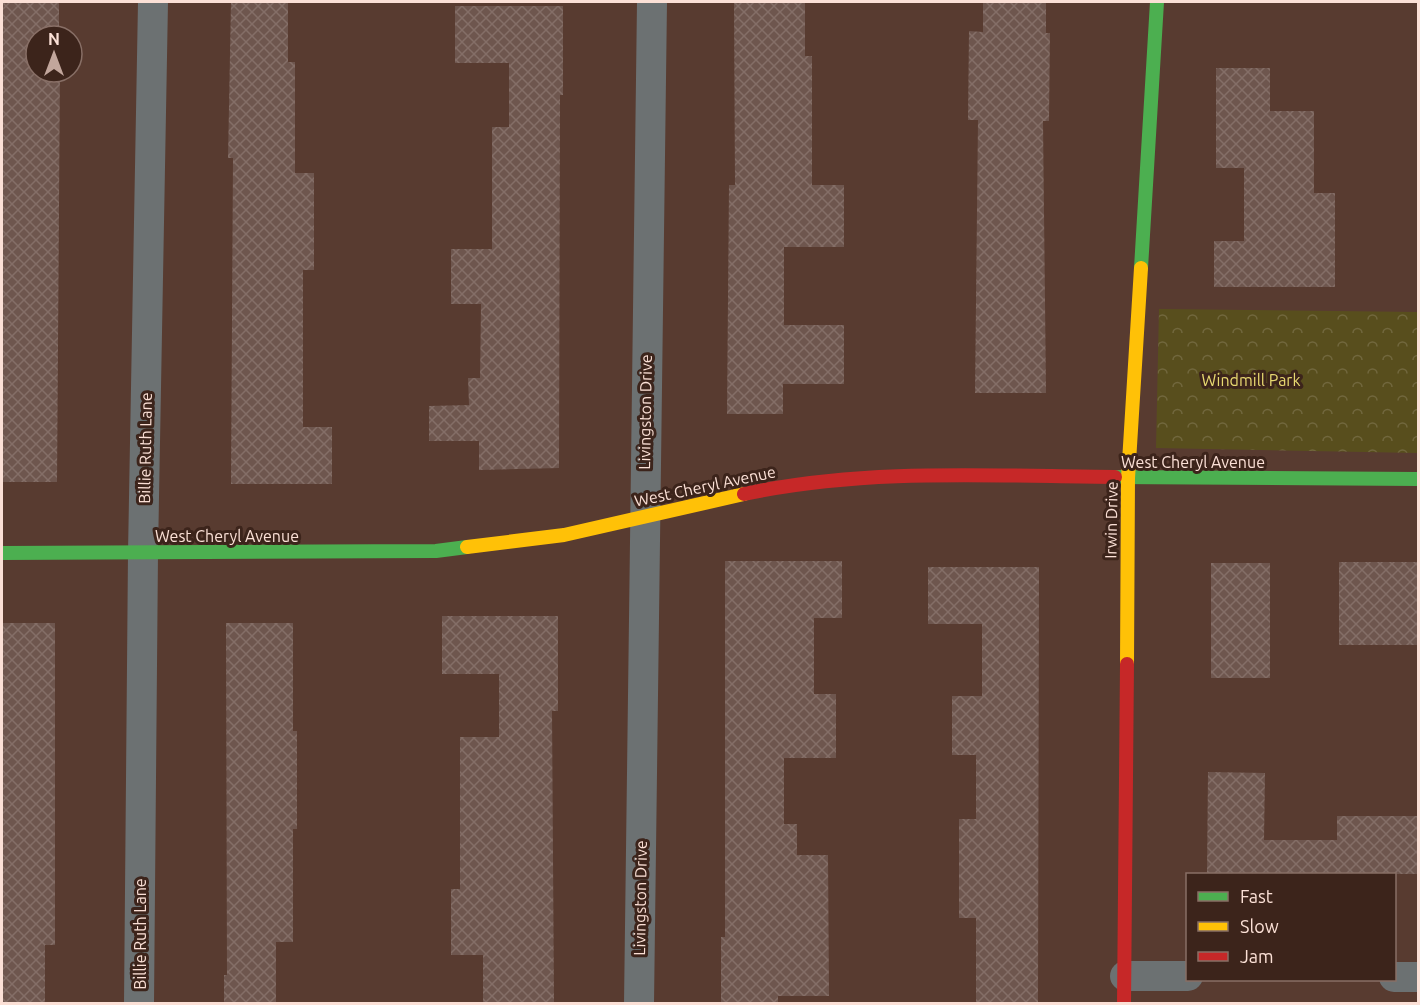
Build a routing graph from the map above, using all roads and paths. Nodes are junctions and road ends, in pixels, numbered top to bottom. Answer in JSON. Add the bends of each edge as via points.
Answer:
{"nodes":[{"id":1,"x":153,"y":2,"type":"edge"},
{"id":2,"x":652,"y":2,"type":"edge"},
{"id":3,"x":1157,"y":2,"type":"edge"},
{"id":4,"x":1128,"y":478,"type":"junction"},
{"id":5,"x":1419,"y":479,"type":"edge"},
{"id":6,"x":644,"y":515,"type":"junction"},
{"id":7,"x":2,"y":553,"type":"edge"},
{"id":8,"x":143,"y":553,"type":"junction"},
{"id":9,"x":1186,"y":976,"type":"edge"},
{"id":10,"x":1396,"y":976,"type":"edge"},
{"id":11,"x":1419,"y":976,"type":"edge"},
{"id":12,"x":1125,"y":990,"type":"edge"},
{"id":13,"x":140,"y":1004,"type":"edge"},
{"id":14,"x":639,"y":1004,"type":"edge"}],
"edges":[{"from":1,"to":8,"type":"street","name":"Billie Ruth Lane"},
{"from":2,"to":6,"type":"street","name":"Livingston Drive"},
{"from":3,"to":4,"type":"street","name":"Irwin Drive"},
{"from":4,"to":5,"type":"street","name":"West Cheryl Avenue"},
{"from":4,"to":6,"type":"street","name":"West Cheryl Avenue","via":[[881,475],[791,484]]},
{"from":4,"to":12,"type":"street","name":"Irwin Drive"},
{"from":6,"to":8,"type":"street","name":"West Cheryl Avenue","via":[[564,535],[436,551]]},
{"from":6,"to":14,"type":"street","name":"Livingston Drive"},
{"from":7,"to":8,"type":"street","name":"West Cheryl Avenue"},
{"from":8,"to":13,"type":"street","name":"Billie Ruth Lane"},
{"from":9,"to":12,"type":"street"},
{"from":10,"to":11,"type":"street"}]}
